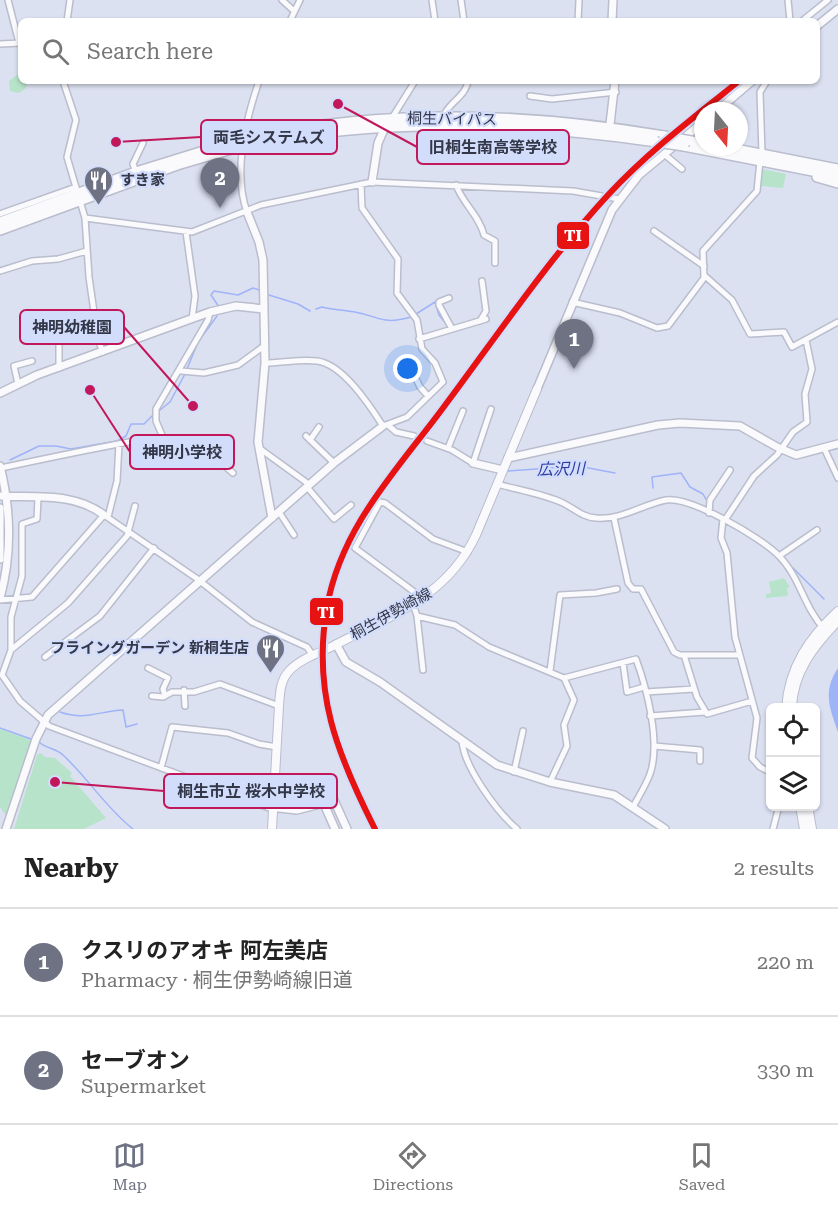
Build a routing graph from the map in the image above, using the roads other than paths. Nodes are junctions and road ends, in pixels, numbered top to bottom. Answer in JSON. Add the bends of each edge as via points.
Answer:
{"nodes":[{"id":1,"x":8,"y":0,"type":"edge"},
{"id":2,"x":70,"y":0,"type":"edge"},
{"id":3,"x":282,"y":0,"type":"edge"},
{"id":4,"x":300,"y":0,"type":"edge"},
{"id":5,"x":432,"y":0,"type":"edge"},
{"id":6,"x":461,"y":0,"type":"edge"},
{"id":7,"x":579,"y":0,"type":"edge"},
{"id":8,"x":613,"y":0,"type":"edge"},
{"id":9,"x":788,"y":0,"type":"edge"},
{"id":10,"x":828,"y":0,"type":"edge"},
{"id":11,"x":838,"y":9,"type":"edge"},
{"id":12,"x":294,"y":11,"type":"junction"},
{"id":13,"x":67,"y":18,"type":"edge"},
{"id":14,"x":291,"y":18,"type":"edge"},
{"id":15,"x":435,"y":18,"type":"edge"},
{"id":16,"x":464,"y":18,"type":"edge"},
{"id":17,"x":578,"y":18,"type":"edge"},
{"id":18,"x":612,"y":18,"type":"edge"},
{"id":19,"x":790,"y":18,"type":"edge"},
{"id":20,"x":806,"y":18,"type":"edge"},
{"id":21,"x":820,"y":24,"type":"edge"},
{"id":22,"x":18,"y":36,"type":"edge"},
{"id":23,"x":18,"y":43,"type":"edge"},
{"id":24,"x":0,"y":44,"type":"edge"},
{"id":25,"x":64,"y":84,"type":"edge"},
{"id":26,"x":258,"y":84,"type":"edge"},
{"id":27,"x":413,"y":84,"type":"edge"},
{"id":28,"x":467,"y":84,"type":"edge"},
{"id":29,"x":615,"y":84,"type":"edge"},
{"id":30,"x":748,"y":84,"type":"edge"},
{"id":31,"x":765,"y":84,"type":"edge"},
{"id":32,"x":616,"y":92,"type":"junction"},
{"id":33,"x":530,"y":96,"type":"dead end"},
{"id":34,"x":728,"y":102,"type":"edge"},
{"id":35,"x":443,"y":118,"type":"junction"},
{"id":36,"x":389,"y":122,"type":"junction"},
{"id":37,"x":694,"y":129,"type":"edge"},
{"id":38,"x":609,"y":131,"type":"junction"},
{"id":39,"x":143,"y":143,"type":"dead end"},
{"id":40,"x":687,"y":143,"type":"junction"},
{"id":41,"x":694,"y":143,"type":"edge"},
{"id":42,"x":236,"y":144,"type":"junction"},
{"id":43,"x":748,"y":153,"type":"edge"},
{"id":44,"x":663,"y":154,"type":"junction"},
{"id":45,"x":761,"y":157,"type":"junction"},
{"id":46,"x":838,"y":163,"type":"edge"},
{"id":47,"x":682,"y":169,"type":"dead end"},
{"id":48,"x":838,"y":169,"type":"edge"},
{"id":49,"x":136,"y":172,"type":"junction"},
{"id":50,"x":838,"y":176,"type":"edge"},
{"id":51,"x":372,"y":182,"type":"junction"},
{"id":52,"x":838,"y":183,"type":"edge"},
{"id":53,"x":361,"y":184,"type":"junction"},
{"id":54,"x":456,"y":185,"type":"junction"},
{"id":55,"x":77,"y":194,"type":"junction"},
{"id":56,"x":619,"y":199,"type":"junction"},
{"id":57,"x":247,"y":212,"type":"junction"},
{"id":58,"x":0,"y":214,"type":"edge"},
{"id":59,"x":85,"y":218,"type":"junction"},
{"id":60,"x":0,"y":222,"type":"edge"},
{"id":61,"x":0,"y":230,"type":"edge"},
{"id":62,"x":654,"y":231,"type":"dead end"},
{"id":63,"x":186,"y":232,"type":"junction"},
{"id":64,"x":87,"y":251,"type":"junction"},
{"id":65,"x":495,"y":263,"type":"dead end"},
{"id":66,"x":704,"y":266,"type":"junction"},
{"id":67,"x":0,"y":271,"type":"edge"},
{"id":68,"x":705,"y":276,"type":"junction"},
{"id":69,"x":482,"y":281,"type":"dead end"},
{"id":70,"x":448,"y":298,"type":"dead end"},
{"id":71,"x":572,"y":302,"type":"junction"},
{"id":72,"x":264,"y":309,"type":"junction"},
{"id":73,"x":210,"y":312,"type":"junction"},
{"id":74,"x":192,"y":319,"type":"junction"},
{"id":75,"x":838,"y":322,"type":"edge"},
{"id":76,"x":451,"y":327,"type":"junction"},
{"id":77,"x":59,"y":336,"type":"dead end"},
{"id":78,"x":419,"y":339,"type":"junction"},
{"id":79,"x":806,"y":340,"type":"junction"},
{"id":80,"x":264,"y":346,"type":"junction"},
{"id":81,"x":103,"y":352,"type":"junction"},
{"id":82,"x":32,"y":361,"type":"dead end"},
{"id":83,"x":265,"y":363,"type":"junction"},
{"id":84,"x":59,"y":368,"type":"junction"},
{"id":85,"x":185,"y":371,"type":"junction"},
{"id":86,"x":414,"y":375,"type":"dead end"},
{"id":87,"x":18,"y":384,"type":"junction"},
{"id":88,"x":537,"y":389,"type":"joint"},
{"id":89,"x":0,"y":393,"type":"edge"},
{"id":90,"x":428,"y":396,"type":"junction"},
{"id":91,"x":491,"y":409,"type":"dead end"},
{"id":92,"x":463,"y":411,"type":"dead end"},
{"id":93,"x":385,"y":425,"type":"junction"},
{"id":94,"x":319,"y":427,"type":"dead end"},
{"id":95,"x":414,"y":436,"type":"dead end"},
{"id":96,"x":161,"y":438,"type":"junction"},
{"id":97,"x":427,"y":441,"type":"dead end"},
{"id":98,"x":119,"y":444,"type":"junction"},
{"id":99,"x":838,"y":444,"type":"edge"},
{"id":100,"x":259,"y":448,"type":"junction"},
{"id":101,"x":448,"y":448,"type":"junction"},
{"id":102,"x":824,"y":448,"type":"junction"},
{"id":103,"x":781,"y":449,"type":"junction"},
{"id":104,"x":508,"y":458,"type":"junction"},
{"id":105,"x":334,"y":463,"type":"junction"},
{"id":106,"x":473,"y":464,"type":"junction"},
{"id":107,"x":0,"y":467,"type":"edge"},
{"id":108,"x":503,"y":470,"type":"junction"},
{"id":109,"x":730,"y":470,"type":"dead end"},
{"id":110,"x":233,"y":473,"type":"dead end"},
{"id":111,"x":838,"y":478,"type":"edge"},
{"id":112,"x":497,"y":484,"type":"junction"},
{"id":113,"x":309,"y":486,"type":"junction"},
{"id":114,"x":3,"y":496,"type":"edge"},
{"id":115,"x":38,"y":498,"type":"junction"},
{"id":116,"x":351,"y":505,"type":"dead end"},
{"id":117,"x":135,"y":506,"type":"dead end"},
{"id":118,"x":0,"y":508,"type":"edge"},
{"id":119,"x":279,"y":512,"type":"junction"},
{"id":120,"x":709,"y":513,"type":"junction"},
{"id":121,"x":106,"y":516,"type":"junction"},
{"id":122,"x":272,"y":518,"type":"junction"},
{"id":123,"x":614,"y":518,"type":"junction"},
{"id":124,"x":724,"y":519,"type":"junction"},
{"id":125,"x":817,"y":530,"type":"dead end"},
{"id":126,"x":129,"y":532,"type":"junction"},
{"id":127,"x":294,"y":536,"type":"dead end"},
{"id":128,"x":154,"y":548,"type":"junction"},
{"id":129,"x":468,"y":552,"type":"junction"},
{"id":130,"x":779,"y":556,"type":"junction"},
{"id":131,"x":0,"y":559,"type":"edge"},
{"id":132,"x":200,"y":581,"type":"junction"},
{"id":133,"x":617,"y":589,"type":"dead end"},
{"id":134,"x":0,"y":599,"type":"edge"},
{"id":135,"x":13,"y":600,"type":"junction"},
{"id":136,"x":417,"y":602,"type":"junction"},
{"id":137,"x":838,"y":611,"type":"edge"},
{"id":138,"x":417,"y":616,"type":"junction"},
{"id":139,"x":838,"y":621,"type":"edge"},
{"id":140,"x":824,"y":629,"type":"junction"},
{"id":141,"x":336,"y":644,"type":"junction"},
{"id":142,"x":11,"y":650,"type":"junction"},
{"id":143,"x":738,"y":654,"type":"junction"},
{"id":144,"x":684,"y":655,"type":"junction"},
{"id":145,"x":313,"y":656,"type":"junction"},
{"id":146,"x":45,"y":657,"type":"dead end"},
{"id":147,"x":623,"y":663,"type":"junction"},
{"id":148,"x":148,"y":668,"type":"dead end"},
{"id":149,"x":423,"y":670,"type":"dead end"},
{"id":150,"x":550,"y":671,"type":"junction"},
{"id":151,"x":1,"y":675,"type":"edge"},
{"id":152,"x":564,"y":678,"type":"junction"},
{"id":153,"x":694,"y":688,"type":"junction"},
{"id":154,"x":184,"y":690,"type":"junction"},
{"id":155,"x":645,"y":690,"type":"junction"},
{"id":156,"x":152,"y":696,"type":"dead end"},
{"id":157,"x":165,"y":696,"type":"junction"},
{"id":158,"x":753,"y":701,"type":"junction"},
{"id":159,"x":787,"y":703,"type":"edge"},
{"id":160,"x":793,"y":703,"type":"edge"},
{"id":161,"x":184,"y":706,"type":"dead end"},
{"id":162,"x":279,"y":706,"type":"junction"},
{"id":163,"x":705,"y":712,"type":"junction"},
{"id":164,"x":650,"y":716,"type":"junction"},
{"id":165,"x":43,"y":722,"type":"junction"},
{"id":166,"x":523,"y":731,"type":"dead end"},
{"id":167,"x":462,"y":741,"type":"junction"},
{"id":168,"x":654,"y":746,"type":"junction"},
{"id":169,"x":277,"y":747,"type":"junction"},
{"id":170,"x":700,"y":761,"type":"dead end"},
{"id":171,"x":161,"y":768,"type":"junction"},
{"id":172,"x":766,"y":770,"type":"edge"},
{"id":173,"x":514,"y":772,"type":"junction"},
{"id":174,"x":550,"y":782,"type":"junction"},
{"id":175,"x":324,"y":804,"type":"junction"},
{"id":176,"x":633,"y":807,"type":"junction"},
{"id":177,"x":273,"y":810,"type":"junction"},
{"id":178,"x":778,"y":811,"type":"edge"},
{"id":179,"x":801,"y":811,"type":"edge"},
{"id":180,"x":809,"y":811,"type":"edge"},
{"id":181,"x":509,"y":822,"type":"junction"},
{"id":182,"x":6,"y":829,"type":"edge"},
{"id":183,"x":272,"y":829,"type":"edge"},
{"id":184,"x":335,"y":829,"type":"edge"},
{"id":185,"x":347,"y":829,"type":"edge"},
{"id":186,"x":506,"y":829,"type":"edge"},
{"id":187,"x":518,"y":829,"type":"edge"},
{"id":188,"x":665,"y":829,"type":"edge"},
{"id":189,"x":773,"y":829,"type":"edge"},
{"id":190,"x":804,"y":829,"type":"edge"},
{"id":191,"x":812,"y":829,"type":"edge"}],
"edges":[{"from":1,"to":22,"type":"street"},
{"from":2,"to":13,"type":"street"},
{"from":3,"to":12,"type":"street"},
{"from":4,"to":12,"type":"street"},
{"from":5,"to":15,"type":"street"},
{"from":6,"to":16,"type":"street"},
{"from":7,"to":17,"type":"street"},
{"from":8,"to":18,"type":"street"},
{"from":9,"to":19,"type":"street"},
{"from":10,"to":20,"type":"street"},
{"from":11,"to":21,"type":"street"},
{"from":12,"to":14,"type":"street"},
{"from":23,"to":24,"type":"street"},
{"from":25,"to":55,"type":"street","via":[[76,120],[67,157]]},
{"from":26,"to":57,"type":"street","via":[[242,153],[242,192]]},
{"from":27,"to":36,"type":"street"},
{"from":28,"to":35,"type":"street"},
{"from":29,"to":32,"type":"street"},
{"from":30,"to":34,"type":"street"},
{"from":31,"to":45,"type":"street","via":[[760,92]]},
{"from":32,"to":33,"type":"street","via":[[552,99]]},
{"from":32,"to":38,"type":"street"},
{"from":35,"to":36,"type":"highway","name":"桐生バイパス"},
{"from":35,"to":38,"type":"highway","name":"桐生バイパス"},
{"from":36,"to":38,"type":"highway","name":"桐生バイパス"},
{"from":36,"to":42,"type":"highway","name":"桐生バイパス","bridge":true,"via":[[333,123]]},
{"from":36,"to":51,"type":"street","via":[[378,143]]},
{"from":37,"to":44,"type":"street"},
{"from":38,"to":40,"type":"highway","name":"桐生バイパス","bridge":true},
{"from":39,"to":49,"type":"street","via":[[133,164]]},
{"from":40,"to":41,"type":"highway","name":"桐生バイパス"},
{"from":40,"to":45,"type":"highway","name":"桐生バイパス"},
{"from":42,"to":49,"type":"highway","name":"桐生バイパス"},
{"from":42,"to":55,"type":"highway","name":"桐生バイパス"},
{"from":43,"to":45,"type":"highway","name":"桐生バイパス"},
{"from":44,"to":47,"type":"street"},
{"from":44,"to":56,"type":"street"},
{"from":45,"to":46,"type":"highway"},
{"from":45,"to":48,"type":"highway","name":"桐生バイパス"},
{"from":45,"to":50,"type":"highway","name":"桐生バイパス"},
{"from":45,"to":52,"type":"highway","via":[[772,167]]},
{"from":45,"to":66,"type":"street","via":[[757,191],[703,251]]},
{"from":49,"to":55,"type":"highway","name":"桐生バイパス"},
{"from":51,"to":53,"type":"street"},
{"from":51,"to":54,"type":"street"},
{"from":53,"to":57,"type":"street","via":[[266,204]]},
{"from":53,"to":78,"type":"street","via":[[362,208],[398,259],[397,293],[417,320]]},
{"from":54,"to":56,"type":"street","via":[[573,191]]},
{"from":54,"to":65,"type":"street","via":[[480,220],[484,236],[495,241]]},
{"from":55,"to":58,"type":"street"},
{"from":55,"to":59,"type":"street"},
{"from":55,"to":60,"type":"highway","name":"桐生バイパス"},
{"from":55,"to":61,"type":"highway","name":"桐生バイパス"},
{"from":56,"to":71,"type":"street"},
{"from":57,"to":63,"type":"street","via":[[209,228]]},
{"from":57,"to":72,"type":"street","via":[[261,249]]},
{"from":59,"to":63,"type":"street"},
{"from":59,"to":64,"type":"street"},
{"from":62,"to":66,"type":"street"},
{"from":63,"to":74,"type":"street","via":[[195,296]]},
{"from":64,"to":67,"type":"street"},
{"from":64,"to":81,"type":"street","via":[[98,340]]},
{"from":66,"to":68,"type":"street"},
{"from":68,"to":71,"type":"street","via":[[672,323],[662,329],[620,313]]},
{"from":68,"to":79,"type":"street","via":[[732,300],[750,334],[784,332],[792,347]]},
{"from":69,"to":76,"type":"street","via":[[486,311],[483,320]]},
{"from":70,"to":76,"type":"street","via":[[439,305]]},
{"from":71,"to":88,"type":"street"},
{"from":72,"to":73,"type":"street","via":[[236,306]]},
{"from":72,"to":80,"type":"street"},
{"from":73,"to":74,"type":"street"},
{"from":73,"to":85,"type":"street"},
{"from":74,"to":81,"type":"street"},
{"from":75,"to":79,"type":"street"},
{"from":76,"to":78,"type":"street"},
{"from":77,"to":84,"type":"street"},
{"from":78,"to":90,"type":"street","via":[[443,380]]},
{"from":79,"to":103,"type":"street","via":[[812,364],[805,394],[807,422],[793,432]]},
{"from":80,"to":83,"type":"street"},
{"from":80,"to":85,"type":"street","via":[[238,365],[204,373]]},
{"from":81,"to":84,"type":"street"},
{"from":82,"to":87,"type":"street","via":[[14,366]]},
{"from":83,"to":93,"type":"street","via":[[317,361],[329,367],[352,382]]},
{"from":83,"to":100,"type":"street"},
{"from":84,"to":87,"type":"street"},
{"from":85,"to":96,"type":"street","via":[[156,409]]},
{"from":86,"to":90,"type":"street"},
{"from":87,"to":89,"type":"street"},
{"from":88,"to":104,"type":"main road","name":"桐生伊勢崎線"},
{"from":90,"to":93,"type":"street","via":[[407,417]]},
{"from":91,"to":106,"type":"street"},
{"from":92,"to":101,"type":"street"},
{"from":93,"to":95,"type":"street"},
{"from":93,"to":105,"type":"street"},
{"from":94,"to":105,"type":"street","via":[[308,438]]},
{"from":96,"to":98,"type":"street"},
{"from":96,"to":110,"type":"street","via":[[220,462]]},
{"from":97,"to":101,"type":"street"},
{"from":98,"to":107,"type":"street"},
{"from":98,"to":121,"type":"street","via":[[117,481]]},
{"from":99,"to":102,"type":"street"},
{"from":100,"to":113,"type":"street"},
{"from":100,"to":122,"type":"street"},
{"from":101,"to":106,"type":"street"},
{"from":102,"to":103,"type":"street","via":[[799,455]]},
{"from":102,"to":111,"type":"street"},
{"from":103,"to":104,"type":"street","via":[[741,426],[680,423]]},
{"from":103,"to":124,"type":"street","via":[[749,481]]},
{"from":104,"to":108,"type":"main road","name":"桐生伊勢崎線"},
{"from":105,"to":113,"type":"street"},
{"from":106,"to":108,"type":"street"},
{"from":107,"to":114,"type":"street"},
{"from":108,"to":112,"type":"main road","name":"桐生伊勢崎線"},
{"from":109,"to":120,"type":"street","via":[[710,500]]},
{"from":112,"to":123,"type":"street","via":[[563,503],[580,515]]},
{"from":112,"to":129,"type":"main road","name":"桐生伊勢崎線"},
{"from":113,"to":116,"type":"street","via":[[334,519]]},
{"from":113,"to":119,"type":"street"},
{"from":114,"to":115,"type":"street"},
{"from":114,"to":134,"type":"street","via":[[9,547]]},
{"from":115,"to":121,"type":"street","via":[[80,501]]},
{"from":115,"to":135,"type":"street","via":[[37,519],[22,524],[22,576]]},
{"from":117,"to":126,"type":"street"},
{"from":118,"to":131,"type":"street"},
{"from":119,"to":122,"type":"street"},
{"from":119,"to":127,"type":"street"},
{"from":120,"to":123,"type":"street","via":[[671,500],[645,505]]},
{"from":120,"to":124,"type":"street"},
{"from":121,"to":126,"type":"street"},
{"from":121,"to":135,"type":"street","via":[[34,596]]},
{"from":122,"to":132,"type":"street"},
{"from":123,"to":144,"type":"street","via":[[628,583],[632,589],[641,589],[673,650]]},
{"from":124,"to":130,"type":"street"},
{"from":124,"to":143,"type":"street","via":[[721,538],[727,553]]},
{"from":125,"to":130,"type":"street"},
{"from":126,"to":128,"type":"street"},
{"from":126,"to":142,"type":"street","via":[[68,603]]},
{"from":128,"to":132,"type":"street"},
{"from":128,"to":146,"type":"street","via":[[100,616]]},
{"from":129,"to":136,"type":"main road","name":"桐生伊勢崎線","via":[[447,580]]},
{"from":129,"to":136,"type":"street","via":[[433,539],[380,502],[355,548],[417,594]]},
{"from":130,"to":140,"type":"street"},
{"from":132,"to":145,"type":"street","via":[[255,624],[307,647]]},
{"from":132,"to":165,"type":"street"},
{"from":133,"to":150,"type":"street","via":[[596,594],[561,594]]},
{"from":134,"to":135,"type":"street"},
{"from":135,"to":142,"type":"street"},
{"from":136,"to":138,"type":"street"},
{"from":136,"to":141,"type":"main road","name":"桐生伊勢崎線"},
{"from":137,"to":140,"type":"main road"},
{"from":138,"to":149,"type":"street"},
{"from":138,"to":150,"type":"street","via":[[455,625],[489,647]]},
{"from":139,"to":140,"type":"main road"},
{"from":140,"to":159,"type":"main road","via":[[808,642],[796,666]]},
{"from":140,"to":160,"type":"main road","via":[[803,665]]},
{"from":141,"to":145,"type":"main road","name":"桐生伊勢崎線"},
{"from":141,"to":167,"type":"street","via":[[346,662]]},
{"from":142,"to":151,"type":"street"},
{"from":143,"to":144,"type":"street"},
{"from":143,"to":158,"type":"street"},
{"from":144,"to":153,"type":"street"},
{"from":145,"to":162,"type":"main road","name":"桐生伊勢崎線","via":[[297,664],[286,676]]},
{"from":147,"to":152,"type":"street"},
{"from":147,"to":155,"type":"street","via":[[636,659]]},
{"from":147,"to":155,"type":"street","via":[[627,692]]},
{"from":148,"to":157,"type":"street","via":[[168,678],[163,689]]},
{"from":150,"to":152,"type":"street"},
{"from":151,"to":165,"type":"street","via":[[20,701]]},
{"from":152,"to":174,"type":"street","via":[[574,700],[564,725],[567,746]]},
{"from":153,"to":155,"type":"street"},
{"from":153,"to":163,"type":"street"},
{"from":154,"to":157,"type":"street"},
{"from":154,"to":161,"type":"street"},
{"from":154,"to":162,"type":"street","via":[[220,684]]},
{"from":155,"to":164,"type":"street"},
{"from":156,"to":157,"type":"street"},
{"from":158,"to":163,"type":"street","via":[[710,715]]},
{"from":158,"to":172,"type":"street","via":[[757,725],[752,758]]},
{"from":162,"to":169,"type":"main road","name":"桐生伊勢崎線"},
{"from":163,"to":164,"type":"street"},
{"from":164,"to":168,"type":"street"},
{"from":165,"to":171,"type":"street"},
{"from":165,"to":182,"type":"street"},
{"from":166,"to":173,"type":"street"},
{"from":167,"to":173,"type":"street"},
{"from":167,"to":181,"type":"street","via":[[470,765]]},
{"from":168,"to":170,"type":"street","via":[[700,750]]},
{"from":168,"to":176,"type":"street","via":[[651,773]]},
{"from":169,"to":171,"type":"street","via":[[228,733],[172,727]]},
{"from":169,"to":177,"type":"main road","name":"桐生伊勢崎線"},
{"from":171,"to":177,"type":"street"},
{"from":173,"to":174,"type":"street"},
{"from":174,"to":176,"type":"street","via":[[614,795]]},
{"from":175,"to":177,"type":"street","via":[[297,811]]},
{"from":175,"to":184,"type":"street"},
{"from":175,"to":185,"type":"street","via":[[336,799]]},
{"from":176,"to":188,"type":"street"},
{"from":177,"to":183,"type":"main road","name":"桐生伊勢崎線"},
{"from":178,"to":189,"type":"street"},
{"from":179,"to":190,"type":"main road"},
{"from":180,"to":191,"type":"main road"},
{"from":181,"to":186,"type":"street"},
{"from":181,"to":187,"type":"street"}]}
